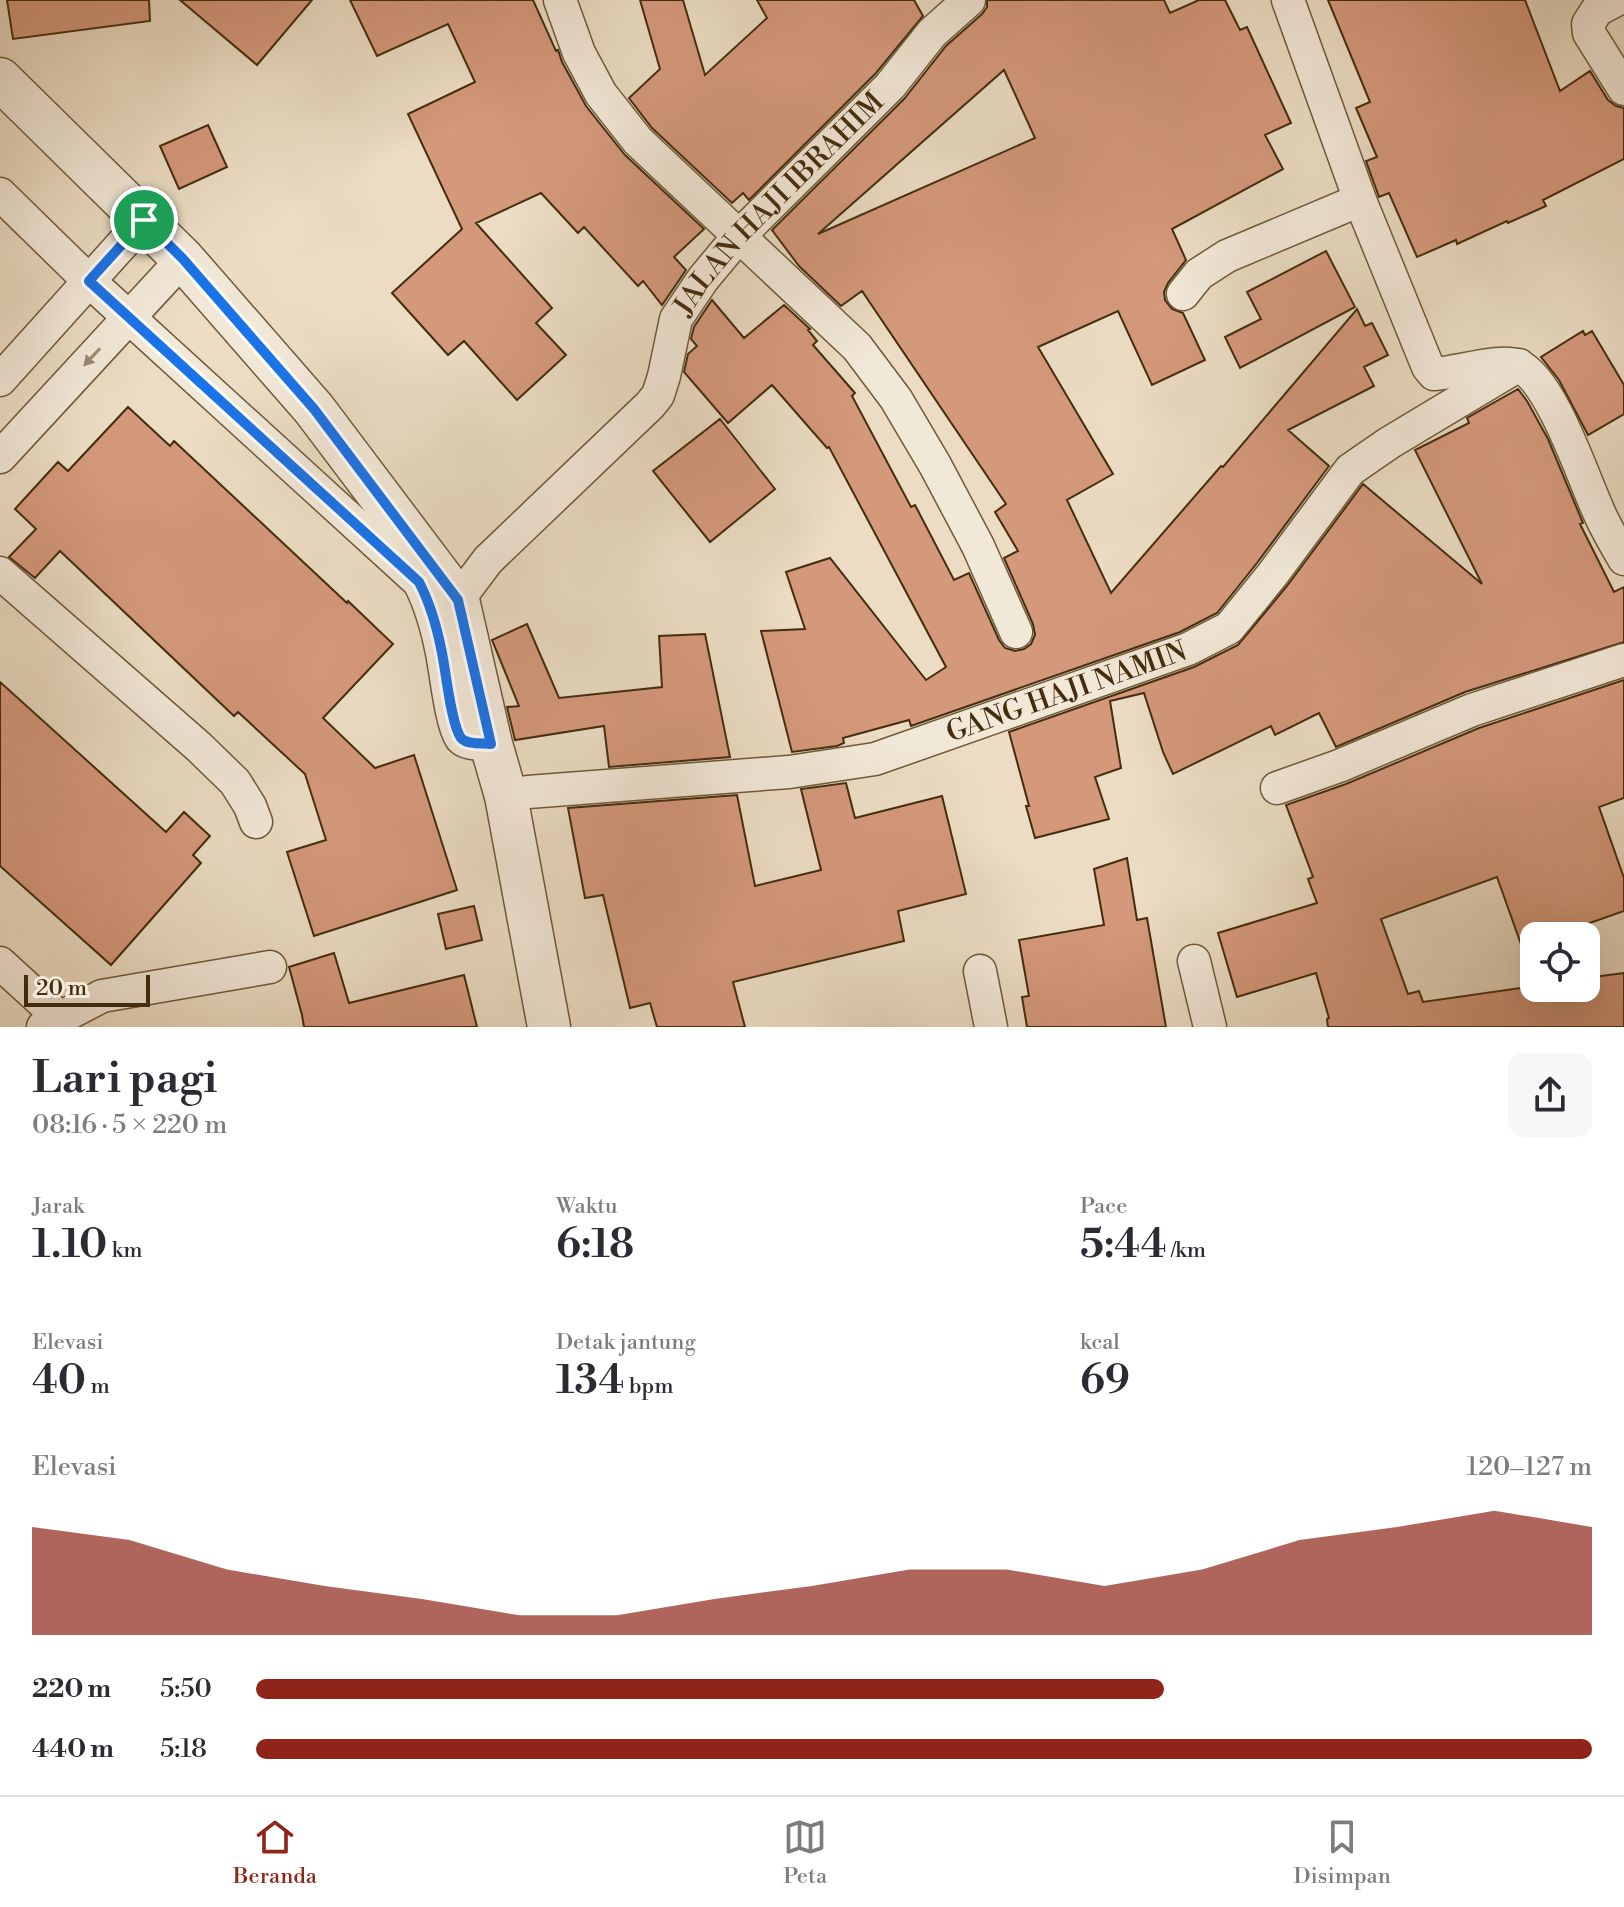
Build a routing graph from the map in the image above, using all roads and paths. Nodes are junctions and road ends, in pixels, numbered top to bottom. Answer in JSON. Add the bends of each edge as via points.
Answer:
{"nodes":[{"id":1,"x":560,"y":0,"type":"edge"},
{"id":2,"x":969,"y":0,"type":"edge"},
{"id":3,"x":1288,"y":0,"type":"edge"},
{"id":4,"x":1616,"y":0,"type":"edge"},
{"id":5,"x":0,"y":79,"type":"edge"},
{"id":6,"x":1624,"y":89,"type":"edge"},
{"id":7,"x":0,"y":194,"type":"edge"},
{"id":8,"x":1360,"y":200,"type":"junction"},
{"id":9,"x":144,"y":220,"type":"junction"},
{"id":10,"x":738,"y":237,"type":"junction"},
{"id":11,"x":183,"y":259,"type":"junction"},
{"id":12,"x":89,"y":281,"type":"junction"},
{"id":13,"x":1183,"y":294,"type":"dead end"},
{"id":14,"x":129,"y":318,"type":"junction"},
{"id":15,"x":1519,"y":365,"type":"junction"},
{"id":16,"x":0,"y":380,"type":"edge"},
{"id":17,"x":0,"y":457,"type":"edge"},
{"id":18,"x":1624,"y":559,"type":"edge"},
{"id":19,"x":488,"y":560,"type":"junction"},
{"id":20,"x":430,"y":561,"type":"junction"},
{"id":21,"x":0,"y":573,"type":"edge"},
{"id":22,"x":458,"y":600,"type":"junction"},
{"id":23,"x":1016,"y":632,"type":"dead end"},
{"id":24,"x":1624,"y":660,"type":"edge"},
{"id":25,"x":491,"y":744,"type":"junction"},
{"id":26,"x":1277,"y":788,"type":"dead end"},
{"id":27,"x":506,"y":796,"type":"junction"},
{"id":28,"x":256,"y":822,"type":"dead end"},
{"id":29,"x":1194,"y":961,"type":"dead end"},
{"id":30,"x":0,"y":963,"type":"edge"},
{"id":31,"x":270,"y":967,"type":"dead end"},
{"id":32,"x":980,"y":971,"type":"dead end"},
{"id":33,"x":51,"y":1022,"type":"edge"},
{"id":34,"x":549,"y":1027,"type":"edge"},
{"id":35,"x":991,"y":1027,"type":"edge"},
{"id":36,"x":1210,"y":1027,"type":"edge"}],
"edges":[{"from":1,"to":10,"type":"street","via":[[579,53],[619,119]]},
{"from":2,"to":10,"type":"street","name":"JALAN HAJI IBRAHIM"},
{"from":3,"to":8,"type":"street"},
{"from":4,"to":6,"type":"street","via":[[1597,10],[1588,24]]},
{"from":5,"to":9,"type":"street"},
{"from":7,"to":12,"type":"street"},
{"from":8,"to":13,"type":"street","via":[[1227,256],[1199,274]]},
{"from":8,"to":15,"type":"street","via":[[1434,374]]},
{"from":9,"to":11,"type":"street"},
{"from":9,"to":12,"type":"street"},
{"from":10,"to":19,"type":"street","name":"JALAN HAJI IBRAHIM","via":[[676,319],[658,395]]},
{"from":10,"to":23,"type":"street","via":[[857,347],[896,399],[971,533]]},
{"from":11,"to":14,"type":"street"},
{"from":11,"to":20,"type":"street","via":[[314,409]]},
{"from":12,"to":14,"type":"street"},
{"from":12,"to":16,"type":"street"},
{"from":14,"to":17,"type":"street","one_way":true},
{"from":14,"to":25,"type":"street","via":[[419,582],[436,624],[460,736]]},
{"from":15,"to":18,"type":"street","via":[[1534,376],[1555,410]]},
{"from":15,"to":27,"type":"street","name":"GANG HAJI NAMIN","via":[[1350,470],[1229,628],[1188,649],[875,759],[789,772]]},
{"from":19,"to":20,"type":"street"},
{"from":19,"to":22,"type":"street","name":"JALAN HAJI IBRAHIM"},
{"from":20,"to":22,"type":"street"},
{"from":21,"to":28,"type":"street","via":[[226,773]]},
{"from":22,"to":25,"type":"street"},
{"from":24,"to":26,"type":"street","via":[[1472,710]]},
{"from":25,"to":27,"type":"street"},
{"from":27,"to":34,"type":"street"},
{"from":29,"to":36,"type":"street"},
{"from":30,"to":33,"type":"street"},
{"from":31,"to":33,"type":"street","via":[[102,996]]},
{"from":32,"to":35,"type":"street"}]}
